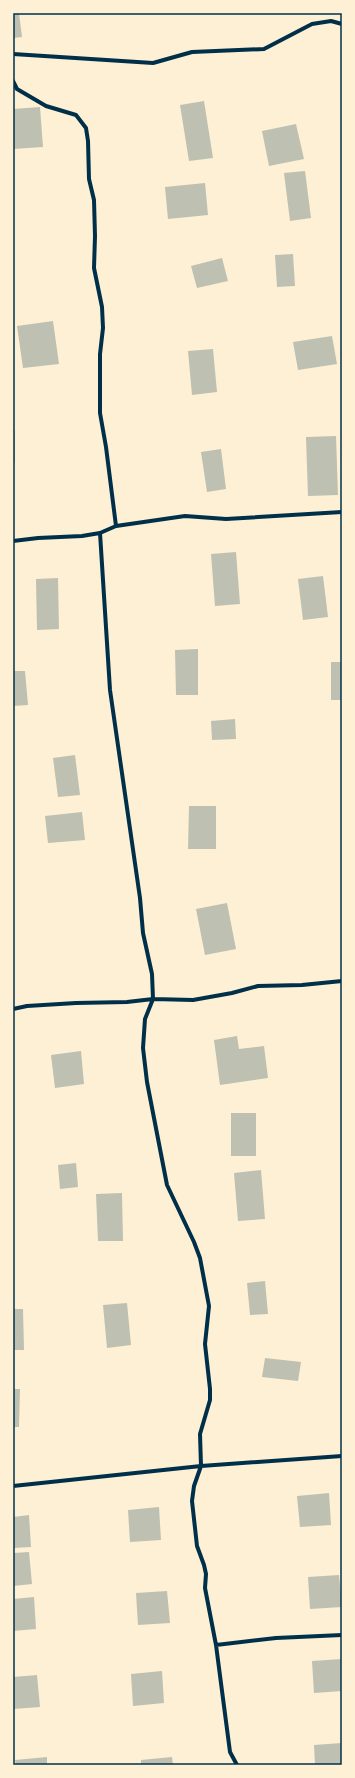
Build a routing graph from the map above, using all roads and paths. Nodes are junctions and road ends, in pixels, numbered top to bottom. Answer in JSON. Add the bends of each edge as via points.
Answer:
{"nodes":[{"id":1,"x":342,"y":24,"type":"edge"},
{"id":2,"x":13,"y":54,"type":"edge"},
{"id":3,"x":13,"y":81,"type":"edge"},
{"id":4,"x":342,"y":512,"type":"edge"},
{"id":5,"x":116,"y":526,"type":"junction"},
{"id":6,"x":100,"y":533,"type":"junction"},
{"id":7,"x":13,"y":541,"type":"edge"},
{"id":8,"x":342,"y":981,"type":"edge"},
{"id":9,"x":153,"y":999,"type":"junction"},
{"id":10,"x":13,"y":1009,"type":"edge"},
{"id":11,"x":342,"y":1456,"type":"edge"},
{"id":12,"x":201,"y":1466,"type":"junction"},
{"id":13,"x":13,"y":1486,"type":"edge"},
{"id":14,"x":342,"y":1636,"type":"edge"},
{"id":15,"x":216,"y":1645,"type":"junction"},
{"id":16,"x":237,"y":1765,"type":"edge"}],
"edges":[{"from":1,"to":2,"type":"street","via":[[331,21],[312,24],[264,49],[192,52],[153,63]]},
{"from":3,"to":5,"type":"street","via":[[17,89],[46,106],[76,115],[86,128],[89,179],[94,200],[94,268],[102,307],[100,413]]},
{"from":4,"to":5,"type":"street","via":[[226,519],[185,516]]},
{"from":5,"to":6,"type":"street"},
{"from":6,"to":7,"type":"street"},
{"from":6,"to":9,"type":"street","via":[[110,690],[143,933],[152,974]]},
{"from":8,"to":9,"type":"street","via":[[258,986],[193,1000]]},
{"from":9,"to":10,"type":"street"},
{"from":9,"to":12,"type":"street","via":[[145,1019],[143,1048],[163,1171],[198,1253],[209,1306],[205,1344],[210,1400],[200,1434]]},
{"from":11,"to":12,"type":"street"},
{"from":12,"to":13,"type":"street"},
{"from":12,"to":15,"type":"street","via":[[192,1501],[197,1546],[204,1565],[205,1588]]},
{"from":14,"to":15,"type":"street","via":[[276,1638]]},
{"from":15,"to":16,"type":"street","via":[[230,1752]]}]}
